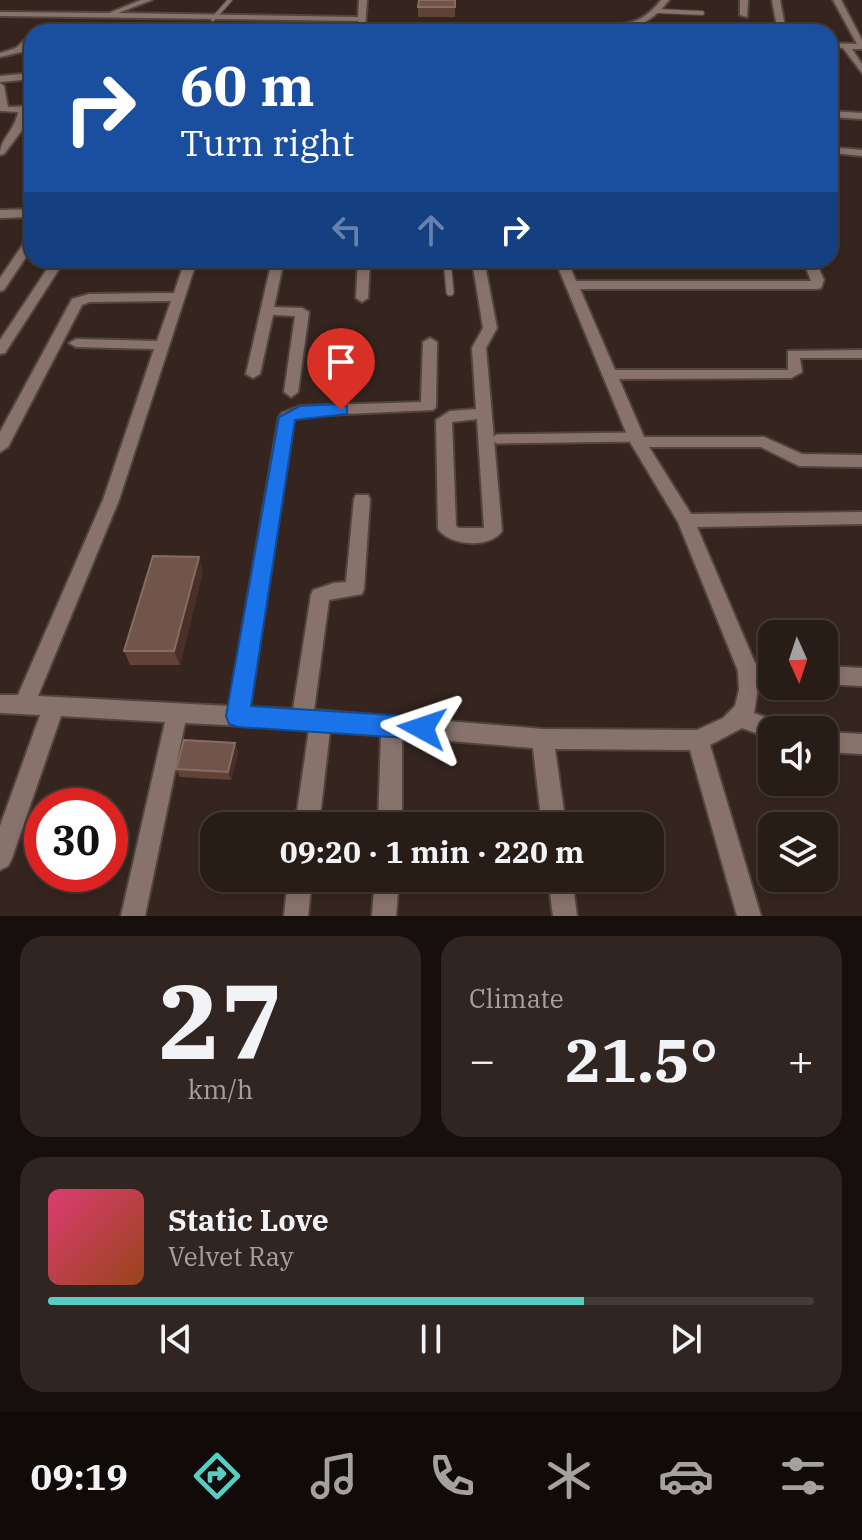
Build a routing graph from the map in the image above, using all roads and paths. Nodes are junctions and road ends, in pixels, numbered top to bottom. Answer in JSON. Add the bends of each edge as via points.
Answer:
{"nodes":[{"id":1,"x":148,"y":0,"type":"edge"},
{"id":2,"x":230,"y":0,"type":"edge"},
{"id":3,"x":363,"y":0,"type":"edge"},
{"id":4,"x":654,"y":0,"type":"edge"},
{"id":5,"x":665,"y":0,"type":"edge"},
{"id":6,"x":744,"y":0,"type":"edge"},
{"id":7,"x":776,"y":0,"type":"edge"},
{"id":8,"x":837,"y":0,"type":"edge"},
{"id":9,"x":54,"y":6,"type":"dead end"},
{"id":10,"x":657,"y":11,"type":"junction"},
{"id":11,"x":702,"y":13,"type":"dead end"},
{"id":12,"x":0,"y":14,"type":"edge"},
{"id":13,"x":18,"y":14,"type":"junction"},
{"id":14,"x":40,"y":15,"type":"junction"},
{"id":15,"x":744,"y":15,"type":"dead end"},
{"id":16,"x":213,"y":19,"type":"junction"},
{"id":17,"x":361,"y":19,"type":"junction"},
{"id":18,"x":103,"y":20,"type":"junction"},
{"id":19,"x":362,"y":24,"type":"edge"},
{"id":20,"x":638,"y":24,"type":"edge"},
{"id":21,"x":780,"y":24,"type":"edge"},
{"id":22,"x":0,"y":26,"type":"edge"},
{"id":23,"x":24,"y":45,"type":"edge"},
{"id":24,"x":838,"y":46,"type":"edge"},
{"id":25,"x":846,"y":46,"type":"junction"},
{"id":26,"x":0,"y":55,"type":"edge"},
{"id":27,"x":862,"y":70,"type":"edge"},
{"id":28,"x":24,"y":77,"type":"edge"},
{"id":29,"x":0,"y":79,"type":"edge"},
{"id":30,"x":0,"y":86,"type":"edge"},
{"id":31,"x":24,"y":109,"type":"edge"},
{"id":32,"x":838,"y":114,"type":"edge"},
{"id":33,"x":862,"y":116,"type":"edge"},
{"id":34,"x":24,"y":118,"type":"edge"},
{"id":35,"x":838,"y":151,"type":"edge"},
{"id":36,"x":0,"y":152,"type":"edge"},
{"id":37,"x":862,"y":153,"type":"edge"},
{"id":38,"x":24,"y":213,"type":"edge"},
{"id":39,"x":0,"y":214,"type":"edge"},
{"id":40,"x":24,"y":251,"type":"edge"},
{"id":41,"x":54,"y":268,"type":"edge"},
{"id":42,"x":188,"y":268,"type":"edge"},
{"id":43,"x":276,"y":268,"type":"edge"},
{"id":44,"x":364,"y":268,"type":"edge"},
{"id":45,"x":448,"y":268,"type":"edge"},
{"id":46,"x":479,"y":268,"type":"edge"},
{"id":47,"x":564,"y":268,"type":"edge"},
{"id":48,"x":813,"y":268,"type":"edge"},
{"id":49,"x":570,"y":285,"type":"junction"},
{"id":50,"x":0,"y":287,"type":"edge"},
{"id":51,"x":450,"y":292,"type":"dead end"},
{"id":52,"x":179,"y":297,"type":"junction"},
{"id":53,"x":362,"y":298,"type":"dead end"},
{"id":54,"x":267,"y":311,"type":"junction"},
{"id":55,"x":430,"y":342,"type":"dead end"},
{"id":56,"x":76,"y":343,"type":"dead end"},
{"id":57,"x":162,"y":345,"type":"junction"},
{"id":58,"x":0,"y":350,"type":"edge"},
{"id":59,"x":862,"y":354,"type":"edge"},
{"id":60,"x":253,"y":374,"type":"dead end"},
{"id":61,"x":612,"y":375,"type":"junction"},
{"id":62,"x":291,"y":392,"type":"dead end"},
{"id":63,"x":483,"y":414,"type":"junction"},
{"id":64,"x":498,"y":439,"type":"dead end"},
{"id":65,"x":637,"y":440,"type":"junction"},
{"id":66,"x":0,"y":447,"type":"edge"},
{"id":67,"x":862,"y":461,"type":"edge"},
{"id":68,"x":362,"y":499,"type":"dead end"},
{"id":69,"x":862,"y":518,"type":"edge"},
{"id":70,"x":686,"y":521,"type":"junction"},
{"id":71,"x":748,"y":671,"type":"junction"},
{"id":72,"x":758,"y":672,"type":"edge"},
{"id":73,"x":838,"y":676,"type":"edge"},
{"id":74,"x":862,"y":677,"type":"edge"},
{"id":75,"x":0,"y":704,"type":"edge"},
{"id":76,"x":24,"y":706,"type":"junction"},
{"id":77,"x":54,"y":707,"type":"junction"},
{"id":78,"x":177,"y":713,"type":"junction"},
{"id":79,"x":238,"y":716,"type":"junction"},
{"id":80,"x":739,"y":717,"type":"junction"},
{"id":81,"x":311,"y":719,"type":"junction"},
{"id":82,"x":758,"y":724,"type":"edge"},
{"id":83,"x":392,"y":725,"type":"junction"},
{"id":84,"x":543,"y":739,"type":"junction"},
{"id":85,"x":698,"y":740,"type":"junction"},
{"id":86,"x":838,"y":743,"type":"edge"},
{"id":87,"x":862,"y":744,"type":"edge"},
{"id":88,"x":308,"y":812,"type":"edge"},
{"id":89,"x":390,"y":812,"type":"edge"},
{"id":90,"x":552,"y":812,"type":"edge"},
{"id":91,"x":0,"y":858,"type":"edge"},
{"id":92,"x":299,"y":892,"type":"edge"},
{"id":93,"x":386,"y":892,"type":"edge"},
{"id":94,"x":562,"y":892,"type":"edge"},
{"id":95,"x":133,"y":916,"type":"edge"},
{"id":96,"x":296,"y":916,"type":"edge"},
{"id":97,"x":384,"y":916,"type":"edge"},
{"id":98,"x":565,"y":916,"type":"edge"},
{"id":99,"x":749,"y":916,"type":"edge"}],
"edges":[{"from":1,"to":18,"type":"street"},
{"from":2,"to":16,"type":"lane"},
{"from":3,"to":17,"type":"street"},
{"from":4,"to":5,"type":"street"},
{"from":5,"to":10,"type":"street"},
{"from":6,"to":15,"type":"street"},
{"from":7,"to":21,"type":"street"},
{"from":8,"to":25,"type":"street","via":[[862,47]]},
{"from":9,"to":14,"type":"street"},
{"from":10,"to":11,"type":"lane"},
{"from":10,"to":20,"type":"street"},
{"from":12,"to":13,"type":"street"},
{"from":13,"to":14,"type":"street"},
{"from":13,"to":22,"type":"street"},
{"from":14,"to":18,"type":"street"},
{"from":16,"to":17,"type":"street"},
{"from":16,"to":18,"type":"street"},
{"from":17,"to":19,"type":"street"},
{"from":23,"to":26,"type":"street"},
{"from":24,"to":25,"type":"street"},
{"from":25,"to":27,"type":"street"},
{"from":28,"to":29,"type":"street"},
{"from":30,"to":31,"type":"street","via":[[4,109]]},
{"from":32,"to":33,"type":"street"},
{"from":34,"to":36,"type":"street"},
{"from":35,"to":37,"type":"street"},
{"from":38,"to":39,"type":"street"},
{"from":40,"to":50,"type":"street"},
{"from":41,"to":58,"type":"street"},
{"from":42,"to":52,"type":"street"},
{"from":43,"to":54,"type":"street"},
{"from":44,"to":53,"type":"street"},
{"from":45,"to":51,"type":"lane"},
{"from":46,"to":63,"type":"street","via":[[490,328],[479,348]]},
{"from":47,"to":49,"type":"street"},
{"from":48,"to":49,"type":"street","via":[[817,285]]},
{"from":49,"to":61,"type":"street"},
{"from":52,"to":57,"type":"street"},
{"from":52,"to":66,"type":"street","via":[[77,302]]},
{"from":54,"to":60,"type":"street"},
{"from":54,"to":62,"type":"street","via":[[302,312]]},
{"from":55,"to":79,"type":"street","via":[[428,407],[300,411],[287,417]]},
{"from":56,"to":57,"type":"street"},
{"from":57,"to":76,"type":"street","via":[[109,507]]},
{"from":59,"to":61,"type":"street","via":[[793,354],[791,374]]},
{"from":61,"to":65,"type":"street"},
{"from":63,"to":63,"type":"street","via":[[444,420],[447,529],[456,535],[493,531]]},
{"from":64,"to":65,"type":"lane"},
{"from":65,"to":67,"type":"street","via":[[764,442],[799,460]]},
{"from":65,"to":70,"type":"street"},
{"from":68,"to":81,"type":"street","via":[[355,589],[320,595]]},
{"from":69,"to":70,"type":"street"},
{"from":70,"to":71,"type":"street"},
{"from":71,"to":72,"type":"street"},
{"from":71,"to":80,"type":"street","via":[[745,711]]},
{"from":73,"to":74,"type":"street"},
{"from":75,"to":76,"type":"street"},
{"from":76,"to":77,"type":"street"},
{"from":77,"to":78,"type":"street"},
{"from":77,"to":91,"type":"street"},
{"from":78,"to":79,"type":"street"},
{"from":78,"to":95,"type":"street"},
{"from":79,"to":81,"type":"street"},
{"from":80,"to":82,"type":"street"},
{"from":80,"to":85,"type":"street"},
{"from":81,"to":83,"type":"street"},
{"from":81,"to":88,"type":"street"},
{"from":83,"to":84,"type":"street"},
{"from":83,"to":89,"type":"street"},
{"from":84,"to":85,"type":"street"},
{"from":84,"to":90,"type":"street"},
{"from":85,"to":99,"type":"street"},
{"from":86,"to":87,"type":"street"},
{"from":92,"to":96,"type":"street"},
{"from":93,"to":97,"type":"street"},
{"from":94,"to":98,"type":"street"}]}
